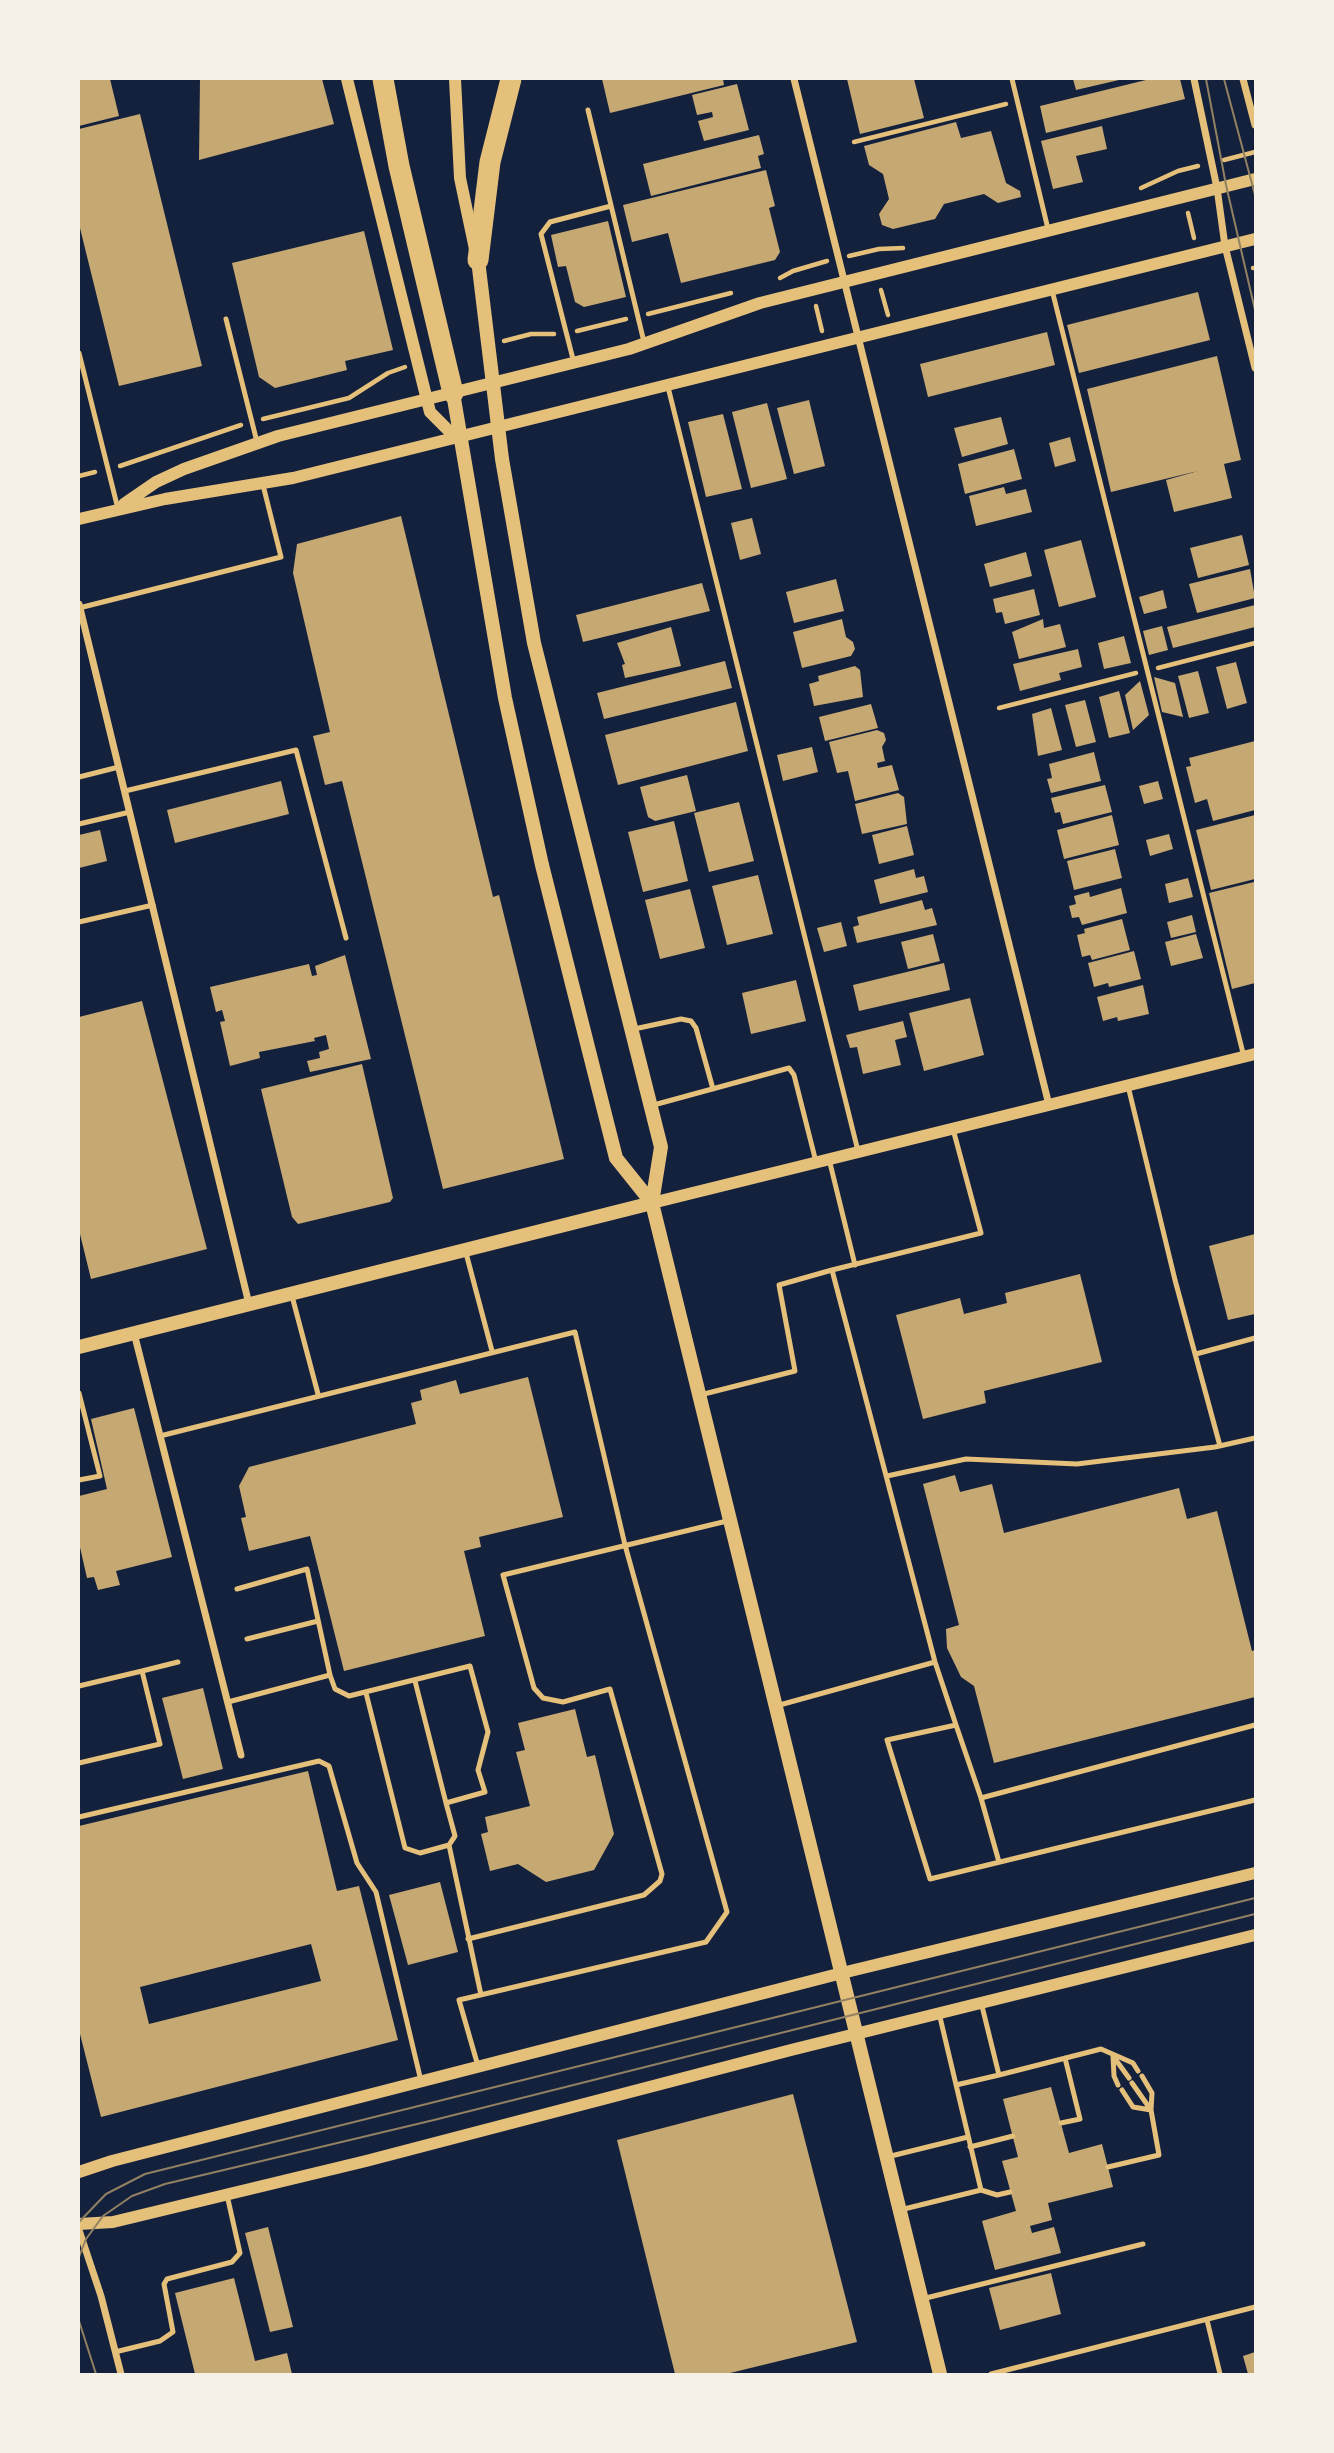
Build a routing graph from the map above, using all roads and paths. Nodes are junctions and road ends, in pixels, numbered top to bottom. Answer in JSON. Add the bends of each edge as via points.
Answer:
{"nodes":[{"id":1,"x":347,"y":79,"type":"edge"},
{"id":2,"x":383,"y":79,"type":"edge"},
{"id":3,"x":455,"y":79,"type":"edge"},
{"id":4,"x":511,"y":79,"type":"edge"},
{"id":5,"x":794,"y":79,"type":"edge"},
{"id":6,"x":1012,"y":79,"type":"edge"},
{"id":7,"x":1194,"y":79,"type":"edge"},
{"id":8,"x":1243,"y":79,"type":"edge"},
{"id":9,"x":1017,"y":101,"type":"junction"},
{"id":10,"x":588,"y":110,"type":"dead end"},
{"id":11,"x":1255,"y":125,"type":"edge"},
{"id":12,"x":854,"y":142,"type":"dead end"},
{"id":13,"x":1255,"y":152,"type":"edge"},
{"id":14,"x":1211,"y":163,"type":"junction"},
{"id":15,"x":1255,"y":178,"type":"edge"},
{"id":16,"x":1217,"y":188,"type":"junction"},
{"id":17,"x":1186,"y":205,"type":"dead end"},
{"id":18,"x":611,"y":206,"type":"junction"},
{"id":19,"x":1049,"y":231,"type":"junction"},
{"id":20,"x":1194,"y":238,"type":"dead end"},
{"id":21,"x":1255,"y":239,"type":"edge"},
{"id":22,"x":1225,"y":246,"type":"junction"},
{"id":23,"x":478,"y":260,"type":"junction"},
{"id":24,"x":823,"y":263,"type":"dead end"},
{"id":25,"x":771,"y":282,"type":"dead end"},
{"id":26,"x":845,"y":282,"type":"junction"},
{"id":27,"x":880,"y":282,"type":"dead end"},
{"id":28,"x":1052,"y":290,"type":"junction"},
{"id":29,"x":737,"y":291,"type":"dead end"},
{"id":30,"x":814,"y":298,"type":"dead end"},
{"id":31,"x":638,"y":317,"type":"junction"},
{"id":32,"x":226,"y":319,"type":"dead end"},
{"id":33,"x":890,"y":324,"type":"dead end"},
{"id":34,"x":566,"y":333,"type":"junction"},
{"id":35,"x":513,"y":338,"type":"dead end"},
{"id":36,"x":825,"y":340,"type":"dead end"},
{"id":37,"x":859,"y":340,"type":"junction"},
{"id":38,"x":645,"y":344,"type":"junction"},
{"id":39,"x":79,"y":353,"type":"edge"},
{"id":40,"x":574,"y":363,"type":"junction"},
{"id":41,"x":1255,"y":368,"type":"edge"},
{"id":42,"x":491,"y":384,"type":"junction"},
{"id":43,"x":668,"y":387,"type":"junction"},
{"id":44,"x":453,"y":393,"type":"junction"},
{"id":45,"x":426,"y":400,"type":"junction"},
{"id":46,"x":497,"y":428,"type":"junction"},
{"id":47,"x":461,"y":437,"type":"junction"},
{"id":48,"x":257,"y":442,"type":"junction"},
{"id":49,"x":263,"y":485,"type":"junction"},
{"id":50,"x":118,"y":509,"type":"junction"},
{"id":51,"x":79,"y":519,"type":"edge"},
{"id":52,"x":79,"y":606,"type":"edge"},
{"id":53,"x":1255,"y":643,"type":"edge"},
{"id":54,"x":1147,"y":671,"type":"junction"},
{"id":55,"x":999,"y":708,"type":"dead end"},
{"id":56,"x":120,"y":767,"type":"junction"},
{"id":57,"x":79,"y":778,"type":"edge"},
{"id":58,"x":125,"y":791,"type":"junction"},
{"id":59,"x":130,"y":812,"type":"junction"},
{"id":60,"x":79,"y":824,"type":"edge"},
{"id":61,"x":153,"y":905,"type":"junction"},
{"id":62,"x":79,"y":922,"type":"edge"},
{"id":63,"x":346,"y":938,"type":"dead end"},
{"id":64,"x":631,"y":1030,"type":"junction"},
{"id":65,"x":1250,"y":1056,"type":"edge"},
{"id":66,"x":1129,"y":1086,"type":"junction"},
{"id":67,"x":713,"y":1089,"type":"junction"},
{"id":68,"x":1049,"y":1105,"type":"junction"},
{"id":69,"x":650,"y":1106,"type":"junction"},
{"id":70,"x":953,"y":1129,"type":"junction"},
{"id":71,"x":858,"y":1152,"type":"junction"},
{"id":72,"x":822,"y":1160,"type":"junction"},
{"id":73,"x":653,"y":1203,"type":"junction"},
{"id":74,"x":465,"y":1249,"type":"junction"},
{"id":75,"x":855,"y":1265,"type":"junction"},
{"id":76,"x":832,"y":1270,"type":"junction"},
{"id":77,"x":292,"y":1293,"type":"junction"},
{"id":78,"x":249,"y":1304,"type":"junction"},
{"id":79,"x":134,"y":1333,"type":"junction"},
{"id":80,"x":1255,"y":1338,"type":"edge"},
{"id":81,"x":79,"y":1347,"type":"edge"},
{"id":82,"x":492,"y":1351,"type":"junction"},
{"id":83,"x":1196,"y":1354,"type":"junction"},
{"id":84,"x":79,"y":1394,"type":"edge"},
{"id":85,"x":318,"y":1394,"type":"junction"},
{"id":86,"x":700,"y":1395,"type":"junction"},
{"id":87,"x":160,"y":1436,"type":"junction"},
{"id":88,"x":1255,"y":1438,"type":"edge"},
{"id":89,"x":1220,"y":1446,"type":"junction"},
{"id":90,"x":887,"y":1476,"type":"junction"},
{"id":91,"x":79,"y":1480,"type":"edge"},
{"id":92,"x":730,"y":1520,"type":"junction"},
{"id":93,"x":625,"y":1545,"type":"junction"},
{"id":94,"x":237,"y":1589,"type":"dead end"},
{"id":95,"x":318,"y":1621,"type":"junction"},
{"id":96,"x":247,"y":1639,"type":"dead end"},
{"id":97,"x":178,"y":1662,"type":"dead end"},
{"id":98,"x":935,"y":1662,"type":"junction"},
{"id":99,"x":142,"y":1671,"type":"junction"},
{"id":100,"x":330,"y":1675,"type":"junction"},
{"id":101,"x":415,"y":1681,"type":"junction"},
{"id":102,"x":79,"y":1686,"type":"edge"},
{"id":103,"x":366,"y":1693,"type":"junction"},
{"id":104,"x":228,"y":1702,"type":"junction"},
{"id":105,"x":776,"y":1706,"type":"junction"},
{"id":106,"x":956,"y":1725,"type":"junction"},
{"id":107,"x":1255,"y":1725,"type":"edge"},
{"id":108,"x":241,"y":1755,"type":"dead end"},
{"id":109,"x":79,"y":1763,"type":"edge"},
{"id":110,"x":981,"y":1798,"type":"junction"},
{"id":111,"x":1255,"y":1800,"type":"edge"},
{"id":112,"x":446,"y":1803,"type":"junction"},
{"id":113,"x":79,"y":1817,"type":"edge"},
{"id":114,"x":449,"y":1845,"type":"junction"},
{"id":115,"x":999,"y":1862,"type":"junction"},
{"id":116,"x":1255,"y":1873,"type":"edge"},
{"id":117,"x":1255,"y":1935,"type":"edge"},
{"id":118,"x":468,"y":1939,"type":"junction"},
{"id":119,"x":842,"y":1973,"type":"junction"},
{"id":120,"x":481,"y":1995,"type":"junction"},
{"id":121,"x":981,"y":2002,"type":"junction"},
{"id":122,"x":939,"y":2013,"type":"junction"},
{"id":123,"x":857,"y":2033,"type":"junction"},
{"id":124,"x":1113,"y":2056,"type":"junction"},
{"id":125,"x":1065,"y":2058,"type":"junction"},
{"id":126,"x":478,"y":2066,"type":"junction"},
{"id":127,"x":999,"y":2075,"type":"junction"},
{"id":128,"x":421,"y":2081,"type":"junction"},
{"id":129,"x":956,"y":2085,"type":"junction"},
{"id":130,"x":1151,"y":2110,"type":"junction"},
{"id":131,"x":1061,"y":2123,"type":"dead end"},
{"id":132,"x":1013,"y":2136,"type":"dead end"},
{"id":133,"x":968,"y":2137,"type":"junction"},
{"id":134,"x":970,"y":2147,"type":"junction"},
{"id":135,"x":887,"y":2157,"type":"junction"},
{"id":136,"x":1108,"y":2167,"type":"dead end"},
{"id":137,"x":79,"y":2172,"type":"edge"},
{"id":138,"x":981,"y":2190,"type":"junction"},
{"id":139,"x":1010,"y":2192,"type":"dead end"},
{"id":140,"x":227,"y":2195,"type":"junction"},
{"id":141,"x":900,"y":2210,"type":"junction"},
{"id":142,"x":79,"y":2224,"type":"edge"},
{"id":143,"x":79,"y":2230,"type":"edge"},
{"id":144,"x":1143,"y":2244,"type":"dead end"},
{"id":145,"x":922,"y":2299,"type":"junction"},
{"id":146,"x":1255,"y":2307,"type":"edge"},
{"id":147,"x":1207,"y":2320,"type":"junction"},
{"id":148,"x":115,"y":2352,"type":"junction"},
{"id":149,"x":121,"y":2374,"type":"edge"},
{"id":150,"x":940,"y":2374,"type":"edge"},
{"id":151,"x":992,"y":2374,"type":"edge"},
{"id":152,"x":1220,"y":2374,"type":"edge"}],
"edges":[{"from":1,"to":45,"type":"street"},
{"from":2,"to":44,"type":"highway"},
{"from":3,"to":23,"type":"street","via":[[464,213]]},
{"from":4,"to":23,"type":"highway","via":[[490,162]]},
{"from":5,"to":26,"type":"street"},
{"from":6,"to":9,"type":"lane"},
{"from":7,"to":14,"type":"street"},
{"from":8,"to":11,"type":"street"},
{"from":9,"to":12,"type":"path"},
{"from":9,"to":19,"type":"lane"},
{"from":10,"to":18,"type":"lane"},
{"from":13,"to":14,"type":"path"},
{"from":14,"to":16,"type":"street"},
{"from":15,"to":16,"type":"street"},
{"from":16,"to":19,"type":"street"},
{"from":16,"to":22,"type":"street"},
{"from":17,"to":20,"type":"path"},
{"from":18,"to":31,"type":"lane"},
{"from":18,"to":34,"type":"lane","via":[[550,222],[542,229]]},
{"from":19,"to":26,"type":"street"},
{"from":21,"to":22,"type":"street"},
{"from":22,"to":28,"type":"street"},
{"from":22,"to":41,"type":"street"},
{"from":23,"to":42,"type":"main road"},
{"from":24,"to":25,"type":"path"},
{"from":26,"to":37,"type":"street"},
{"from":26,"to":38,"type":"street","via":[[732,311]]},
{"from":27,"to":33,"type":"path"},
{"from":28,"to":37,"type":"street"},
{"from":28,"to":54,"type":"lane"},
{"from":29,"to":31,"type":"path"},
{"from":30,"to":36,"type":"path"},
{"from":31,"to":34,"type":"path"},
{"from":31,"to":38,"type":"lane"},
{"from":32,"to":48,"type":"lane"},
{"from":34,"to":35,"type":"path"},
{"from":34,"to":40,"type":"lane"},
{"from":37,"to":43,"type":"street"},
{"from":37,"to":68,"type":"street"},
{"from":38,"to":40,"type":"street"},
{"from":39,"to":50,"type":"lane"},
{"from":40,"to":42,"type":"street"},
{"from":42,"to":44,"type":"street"},
{"from":42,"to":46,"type":"main road"},
{"from":43,"to":46,"type":"street"},
{"from":43,"to":71,"type":"lane"},
{"from":44,"to":45,"type":"street"},
{"from":44,"to":47,"type":"main road"},
{"from":45,"to":47,"type":"street","via":[[438,423]]},
{"from":45,"to":48,"type":"street"},
{"from":46,"to":47,"type":"street"},
{"from":46,"to":64,"type":"main road","via":[[534,643]]},
{"from":47,"to":49,"type":"street"},
{"from":47,"to":73,"type":"main road","via":[[505,698],[542,865],[616,1158]]},
{"from":48,"to":50,"type":"street","via":[[156,482]]},
{"from":49,"to":50,"type":"street"},
{"from":49,"to":52,"type":"lane","via":[[281,557]]},
{"from":50,"to":51,"type":"street"},
{"from":52,"to":56,"type":"street"},
{"from":53,"to":54,"type":"path"},
{"from":54,"to":55,"type":"path"},
{"from":54,"to":65,"type":"lane"},
{"from":56,"to":57,"type":"lane"},
{"from":56,"to":58,"type":"street"},
{"from":58,"to":59,"type":"street"},
{"from":58,"to":63,"type":"lane","via":[[296,750]]},
{"from":59,"to":60,"type":"lane"},
{"from":59,"to":61,"type":"street"},
{"from":61,"to":62,"type":"lane"},
{"from":61,"to":78,"type":"street"},
{"from":64,"to":67,"type":"lane","via":[[691,1021]]},
{"from":64,"to":69,"type":"main road"},
{"from":65,"to":66,"type":"street"},
{"from":66,"to":68,"type":"street"},
{"from":66,"to":83,"type":"lane"},
{"from":67,"to":69,"type":"lane"},
{"from":67,"to":72,"type":"lane","via":[[789,1068]]},
{"from":68,"to":70,"type":"street"},
{"from":69,"to":73,"type":"main road","via":[[661,1147]]},
{"from":70,"to":71,"type":"street"},
{"from":70,"to":75,"type":"lane","via":[[981,1233]]},
{"from":71,"to":72,"type":"street"},
{"from":72,"to":73,"type":"street"},
{"from":72,"to":75,"type":"lane"},
{"from":73,"to":74,"type":"main road"},
{"from":73,"to":86,"type":"main road"},
{"from":74,"to":77,"type":"main road"},
{"from":74,"to":82,"type":"lane"},
{"from":75,"to":76,"type":"lane"},
{"from":76,"to":86,"type":"lane","via":[[779,1284],[795,1371]]},
{"from":76,"to":90,"type":"lane"},
{"from":77,"to":78,"type":"main road"},
{"from":77,"to":85,"type":"lane"},
{"from":78,"to":79,"type":"main road"},
{"from":79,"to":81,"type":"main road"},
{"from":79,"to":87,"type":"street"},
{"from":80,"to":83,"type":"lane"},
{"from":82,"to":85,"type":"lane"},
{"from":82,"to":93,"type":"lane","via":[[575,1332]]},
{"from":83,"to":89,"type":"lane"},
{"from":84,"to":91,"type":"lane","via":[[100,1476]]},
{"from":85,"to":87,"type":"lane"},
{"from":86,"to":92,"type":"main road"},
{"from":87,"to":104,"type":"street"},
{"from":88,"to":89,"type":"lane"},
{"from":89,"to":90,"type":"lane","via":[[1077,1464],[967,1459]]},
{"from":90,"to":98,"type":"lane"},
{"from":92,"to":93,"type":"lane"},
{"from":92,"to":105,"type":"main road"},
{"from":93,"to":118,"type":"lane","via":[[503,1575],[534,1688],[542,1698],[563,1702],[610,1689],[662,1874],[660,1881],[644,1895]]},
{"from":93,"to":120,"type":"lane","via":[[727,1912],[706,1942]]},
{"from":94,"to":95,"type":"lane","via":[[307,1569]]},
{"from":95,"to":96,"type":"lane"},
{"from":95,"to":100,"type":"lane"},
{"from":97,"to":99,"type":"lane"},
{"from":98,"to":105,"type":"lane"},
{"from":98,"to":106,"type":"lane"},
{"from":99,"to":102,"type":"lane"},
{"from":99,"to":109,"type":"lane","via":[[160,1744]]},
{"from":100,"to":103,"type":"lane","via":[[335,1689],[349,1696]]},
{"from":100,"to":104,"type":"lane"},
{"from":101,"to":103,"type":"lane"},
{"from":101,"to":112,"type":"lane"},
{"from":101,"to":112,"type":"lane","via":[[470,1666],[488,1732],[478,1769],[485,1792]]},
{"from":103,"to":114,"type":"lane","via":[[405,1848],[420,1853]]},
{"from":104,"to":108,"type":"street"},
{"from":105,"to":119,"type":"main road"},
{"from":106,"to":110,"type":"lane"},
{"from":106,"to":115,"type":"lane","via":[[887,1740],[930,1879]]},
{"from":107,"to":110,"type":"lane"},
{"from":110,"to":115,"type":"lane"},
{"from":111,"to":115,"type":"lane"},
{"from":112,"to":114,"type":"lane","via":[[455,1836]]},
{"from":113,"to":128,"type":"lane","via":[[319,1761],[329,1766],[357,1863],[376,1892]]},
{"from":114,"to":118,"type":"lane"},
{"from":116,"to":119,"type":"street"},
{"from":117,"to":121,"type":"street"},
{"from":118,"to":120,"type":"lane"},
{"from":119,"to":123,"type":"main road"},
{"from":119,"to":126,"type":"street"},
{"from":120,"to":126,"type":"lane","via":[[459,2000]]},
{"from":121,"to":122,"type":"street"},
{"from":121,"to":127,"type":"lane"},
{"from":122,"to":123,"type":"street"},
{"from":122,"to":129,"type":"lane"},
{"from":123,"to":135,"type":"main road"},
{"from":123,"to":140,"type":"street"},
{"from":124,"to":125,"type":"lane","via":[[1101,2049]]},
{"from":124,"to":130,"type":"lane"},
{"from":124,"to":130,"type":"lane","via":[[1133,2063],[1152,2092]]},
{"from":124,"to":130,"type":"lane","via":[[1114,2076],[1133,2107]]},
{"from":125,"to":127,"type":"lane"},
{"from":125,"to":131,"type":"lane","via":[[1080,2119]]},
{"from":126,"to":128,"type":"street"},
{"from":127,"to":129,"type":"lane"},
{"from":128,"to":137,"type":"street"},
{"from":129,"to":133,"type":"lane"},
{"from":130,"to":136,"type":"lane","via":[[1159,2155]]},
{"from":132,"to":134,"type":"lane"},
{"from":133,"to":134,"type":"lane"},
{"from":133,"to":135,"type":"lane"},
{"from":134,"to":138,"type":"lane"},
{"from":135,"to":141,"type":"main road"},
{"from":138,"to":139,"type":"lane","via":[[997,2195]]},
{"from":138,"to":141,"type":"lane"},
{"from":140,"to":142,"type":"street","via":[[113,2222]]},
{"from":140,"to":148,"type":"lane","via":[[240,2253],[232,2262],[167,2279],[164,2284],[173,2332],[160,2341]]},
{"from":141,"to":145,"type":"main road"},
{"from":143,"to":148,"type":"street"},
{"from":144,"to":145,"type":"lane"},
{"from":145,"to":150,"type":"main road"},
{"from":146,"to":147,"type":"lane"},
{"from":147,"to":151,"type":"lane"},
{"from":147,"to":152,"type":"lane"},
{"from":148,"to":149,"type":"street"}]}
